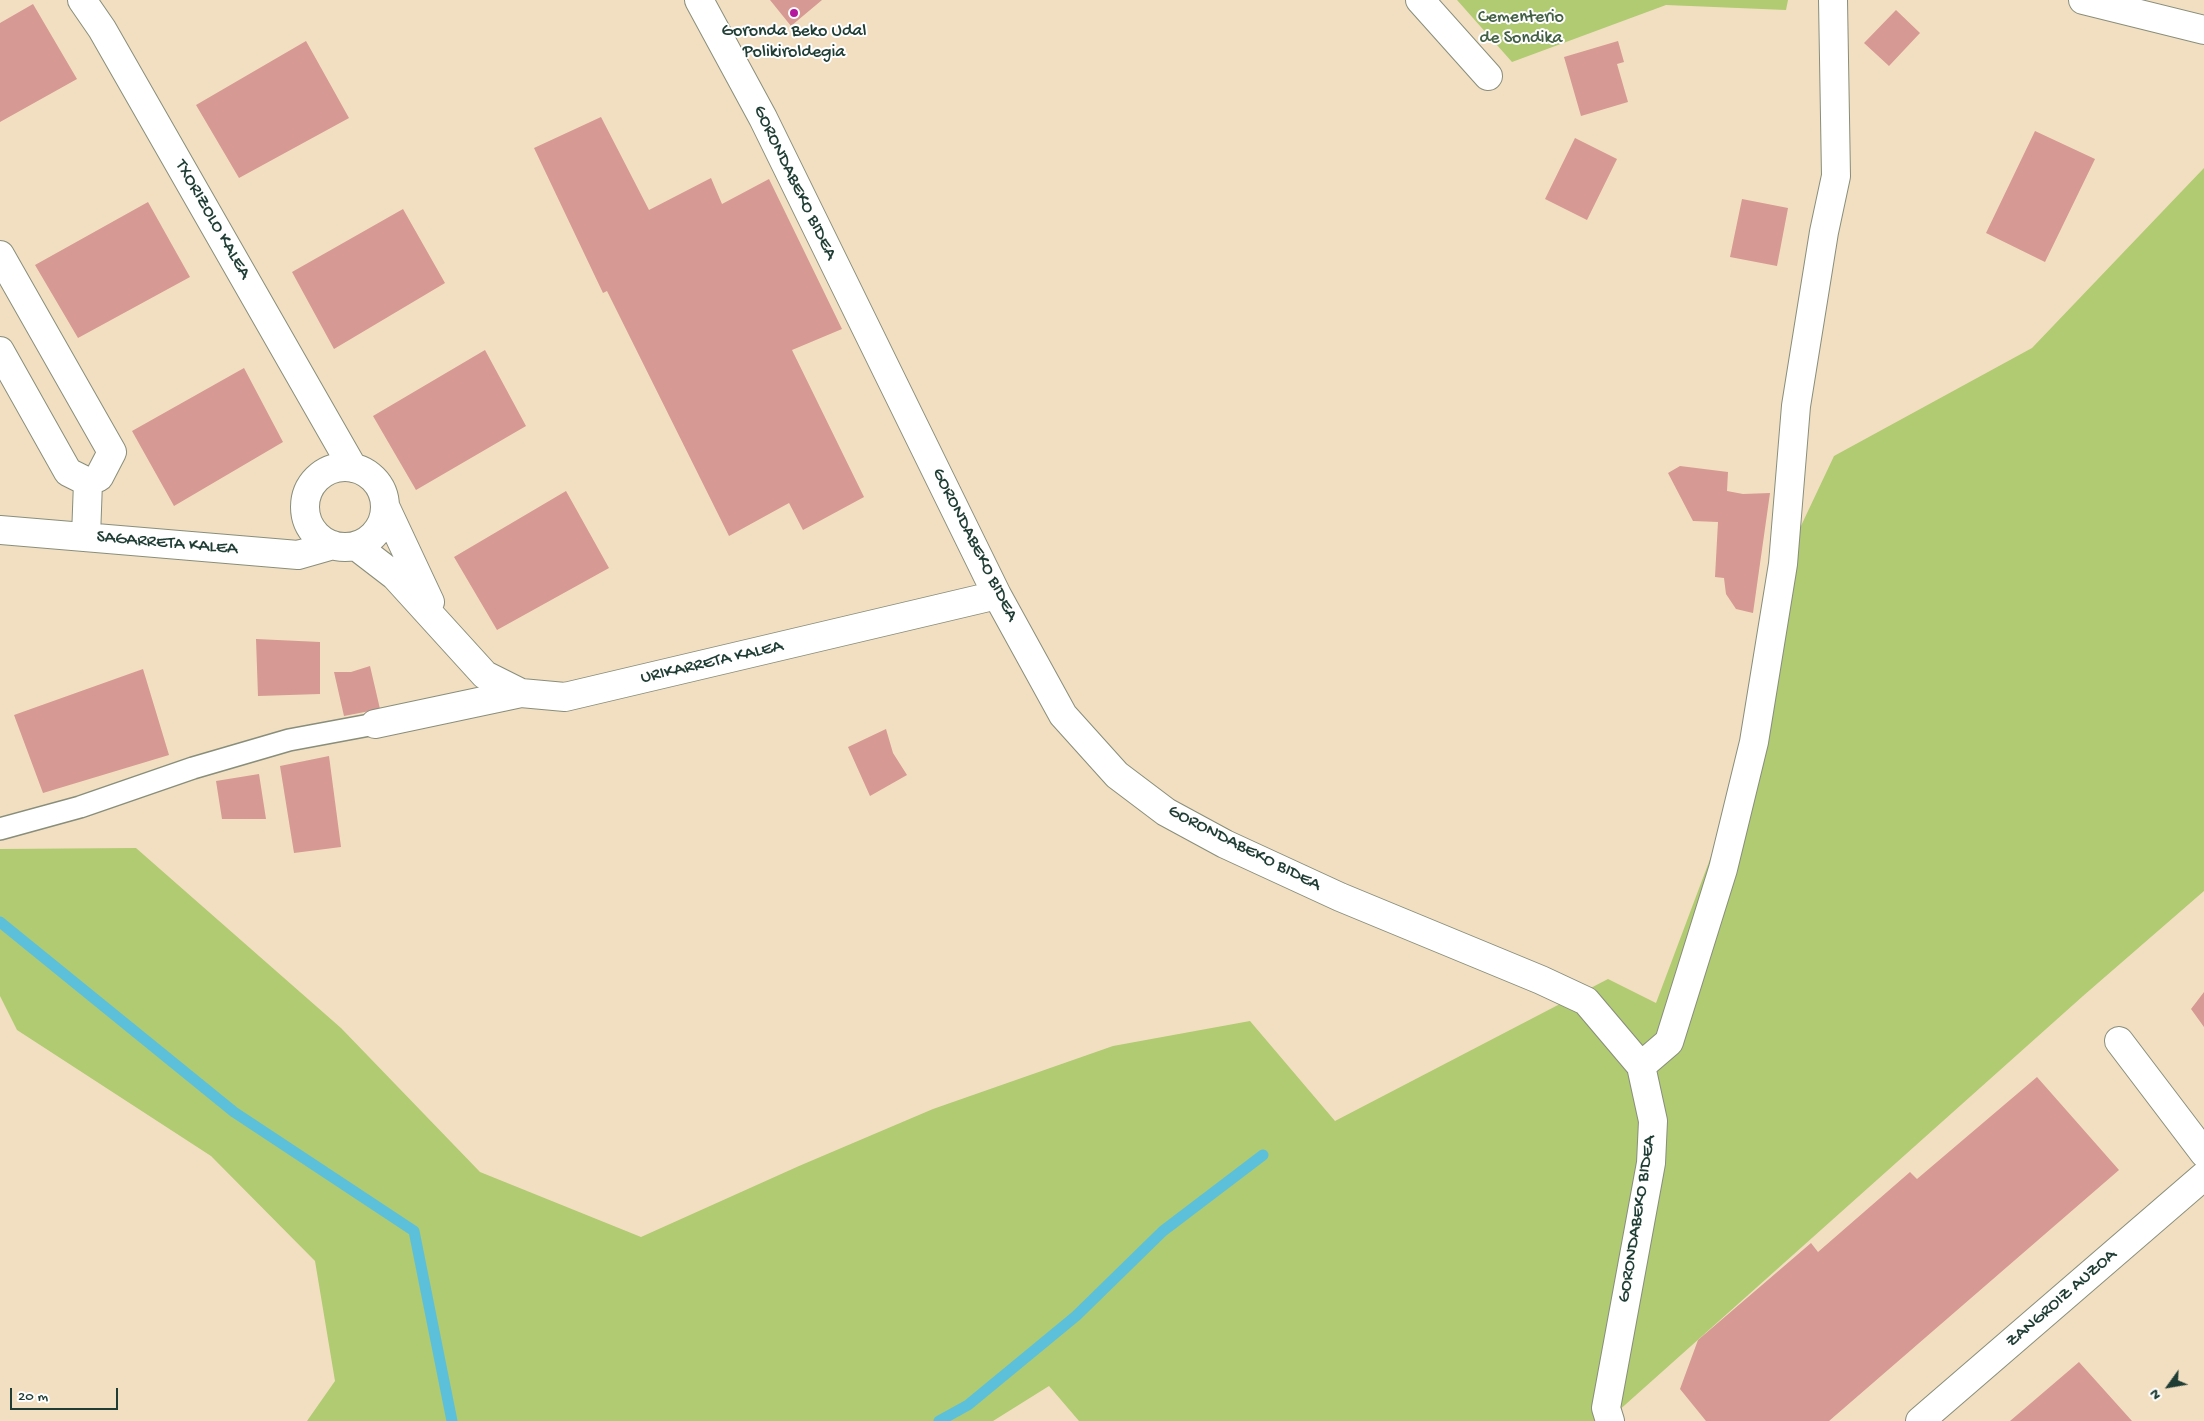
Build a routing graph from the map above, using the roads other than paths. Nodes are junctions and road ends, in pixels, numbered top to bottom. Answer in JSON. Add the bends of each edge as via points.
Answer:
{"nodes":[{"id":1,"x":82,"y":0,"type":"edge"},
{"id":2,"x":97,"y":0,"type":"edge"},
{"id":3,"x":699,"y":0,"type":"edge"},
{"id":4,"x":1420,"y":0,"type":"edge"},
{"id":5,"x":1833,"y":0,"type":"edge"},
{"id":6,"x":2082,"y":0,"type":"edge"},
{"id":7,"x":102,"y":29,"type":"junction"},
{"id":8,"x":2204,"y":30,"type":"edge"},
{"id":9,"x":1488,"y":76,"type":"dead end"},
{"id":10,"x":0,"y":255,"type":"edge"},
{"id":11,"x":0,"y":352,"type":"edge"},
{"id":12,"x":340,"y":469,"type":"junction"},
{"id":13,"x":88,"y":482,"type":"junction"},
{"id":14,"x":385,"y":506,"type":"junction"},
{"id":15,"x":0,"y":530,"type":"edge"},
{"id":16,"x":86,"y":537,"type":"junction"},
{"id":17,"x":344,"y":546,"type":"junction"},
{"id":18,"x":997,"y":595,"type":"junction"},
{"id":19,"x":446,"y":634,"type":"junction"},
{"id":20,"x":521,"y":693,"type":"junction"},
{"id":21,"x":375,"y":724,"type":"joint"},
{"id":22,"x":0,"y":829,"type":"edge"},
{"id":23,"x":2119,"y":1041,"type":"dead end"},
{"id":24,"x":1641,"y":1066,"type":"junction"},
{"id":25,"x":2204,"y":1153,"type":"edge"},
{"id":26,"x":2204,"y":1176,"type":"edge"},
{"id":27,"x":1610,"y":1421,"type":"edge"},
{"id":28,"x":1920,"y":1421,"type":"edge"}],
"edges":[{"from":1,"to":7,"type":"street","name":"TXORIZOLO KALEA"},
{"from":2,"to":7,"type":"street","name":"TXORIZOLO KALEA"},
{"from":3,"to":18,"type":"street","name":"GORONDABEKO BIDEA","via":[[763,118]]},
{"from":4,"to":9,"type":"street"},
{"from":5,"to":24,"type":"street","via":[[1836,176],[1796,406],[1783,564],[1754,742],[1723,869],[1668,1042]]},
{"from":6,"to":8,"type":"street"},
{"from":7,"to":12,"type":"street","name":"TXORIZOLO KALEA","via":[[322,412]]},
{"from":10,"to":13,"type":"street","via":[[112,452],[99,477]]},
{"from":11,"to":13,"type":"street","via":[[68,472]]},
{"from":12,"to":14,"type":"street","via":[[366,473],[382,493]]},
{"from":12,"to":17,"type":"street","via":[[316,479],[308,490],[305,503],[306,517],[320,539]]},
{"from":13,"to":16,"type":"street"},
{"from":14,"to":17,"type":"street","via":[[378,531],[368,540]]},
{"from":14,"to":19,"type":"street","name":"URIKARRETA KALEA"},
{"from":15,"to":16,"type":"street","name":"SAGARRETA KALEA"},
{"from":16,"to":17,"type":"street","name":"SAGARRETA KALEA","via":[[298,554]]},
{"from":17,"to":19,"type":"street","name":"URIKARRETA KALEA","via":[[395,576]]},
{"from":18,"to":20,"type":"street","name":"URIKARRETA KALEA","via":[[565,697]]},
{"from":18,"to":24,"type":"street","name":"GORONDABEKO BIDEA","via":[[1063,715],[1117,775],[1166,812],[1225,844],[1340,897],[1586,1001]]},
{"from":19,"to":20,"type":"street","name":"URIKARRETA KALEA","via":[[485,675]]},
{"from":20,"to":21,"type":"street"},
{"from":21,"to":22,"type":"lane","via":[[290,740]]},
{"from":23,"to":25,"type":"street"},
{"from":24,"to":27,"type":"street","name":"GORONDABEKO BIDEA","via":[[1653,1121],[1651,1164],[1606,1408]]},
{"from":26,"to":28,"type":"street","name":"ZANGROIZ AUZOA"}]}
